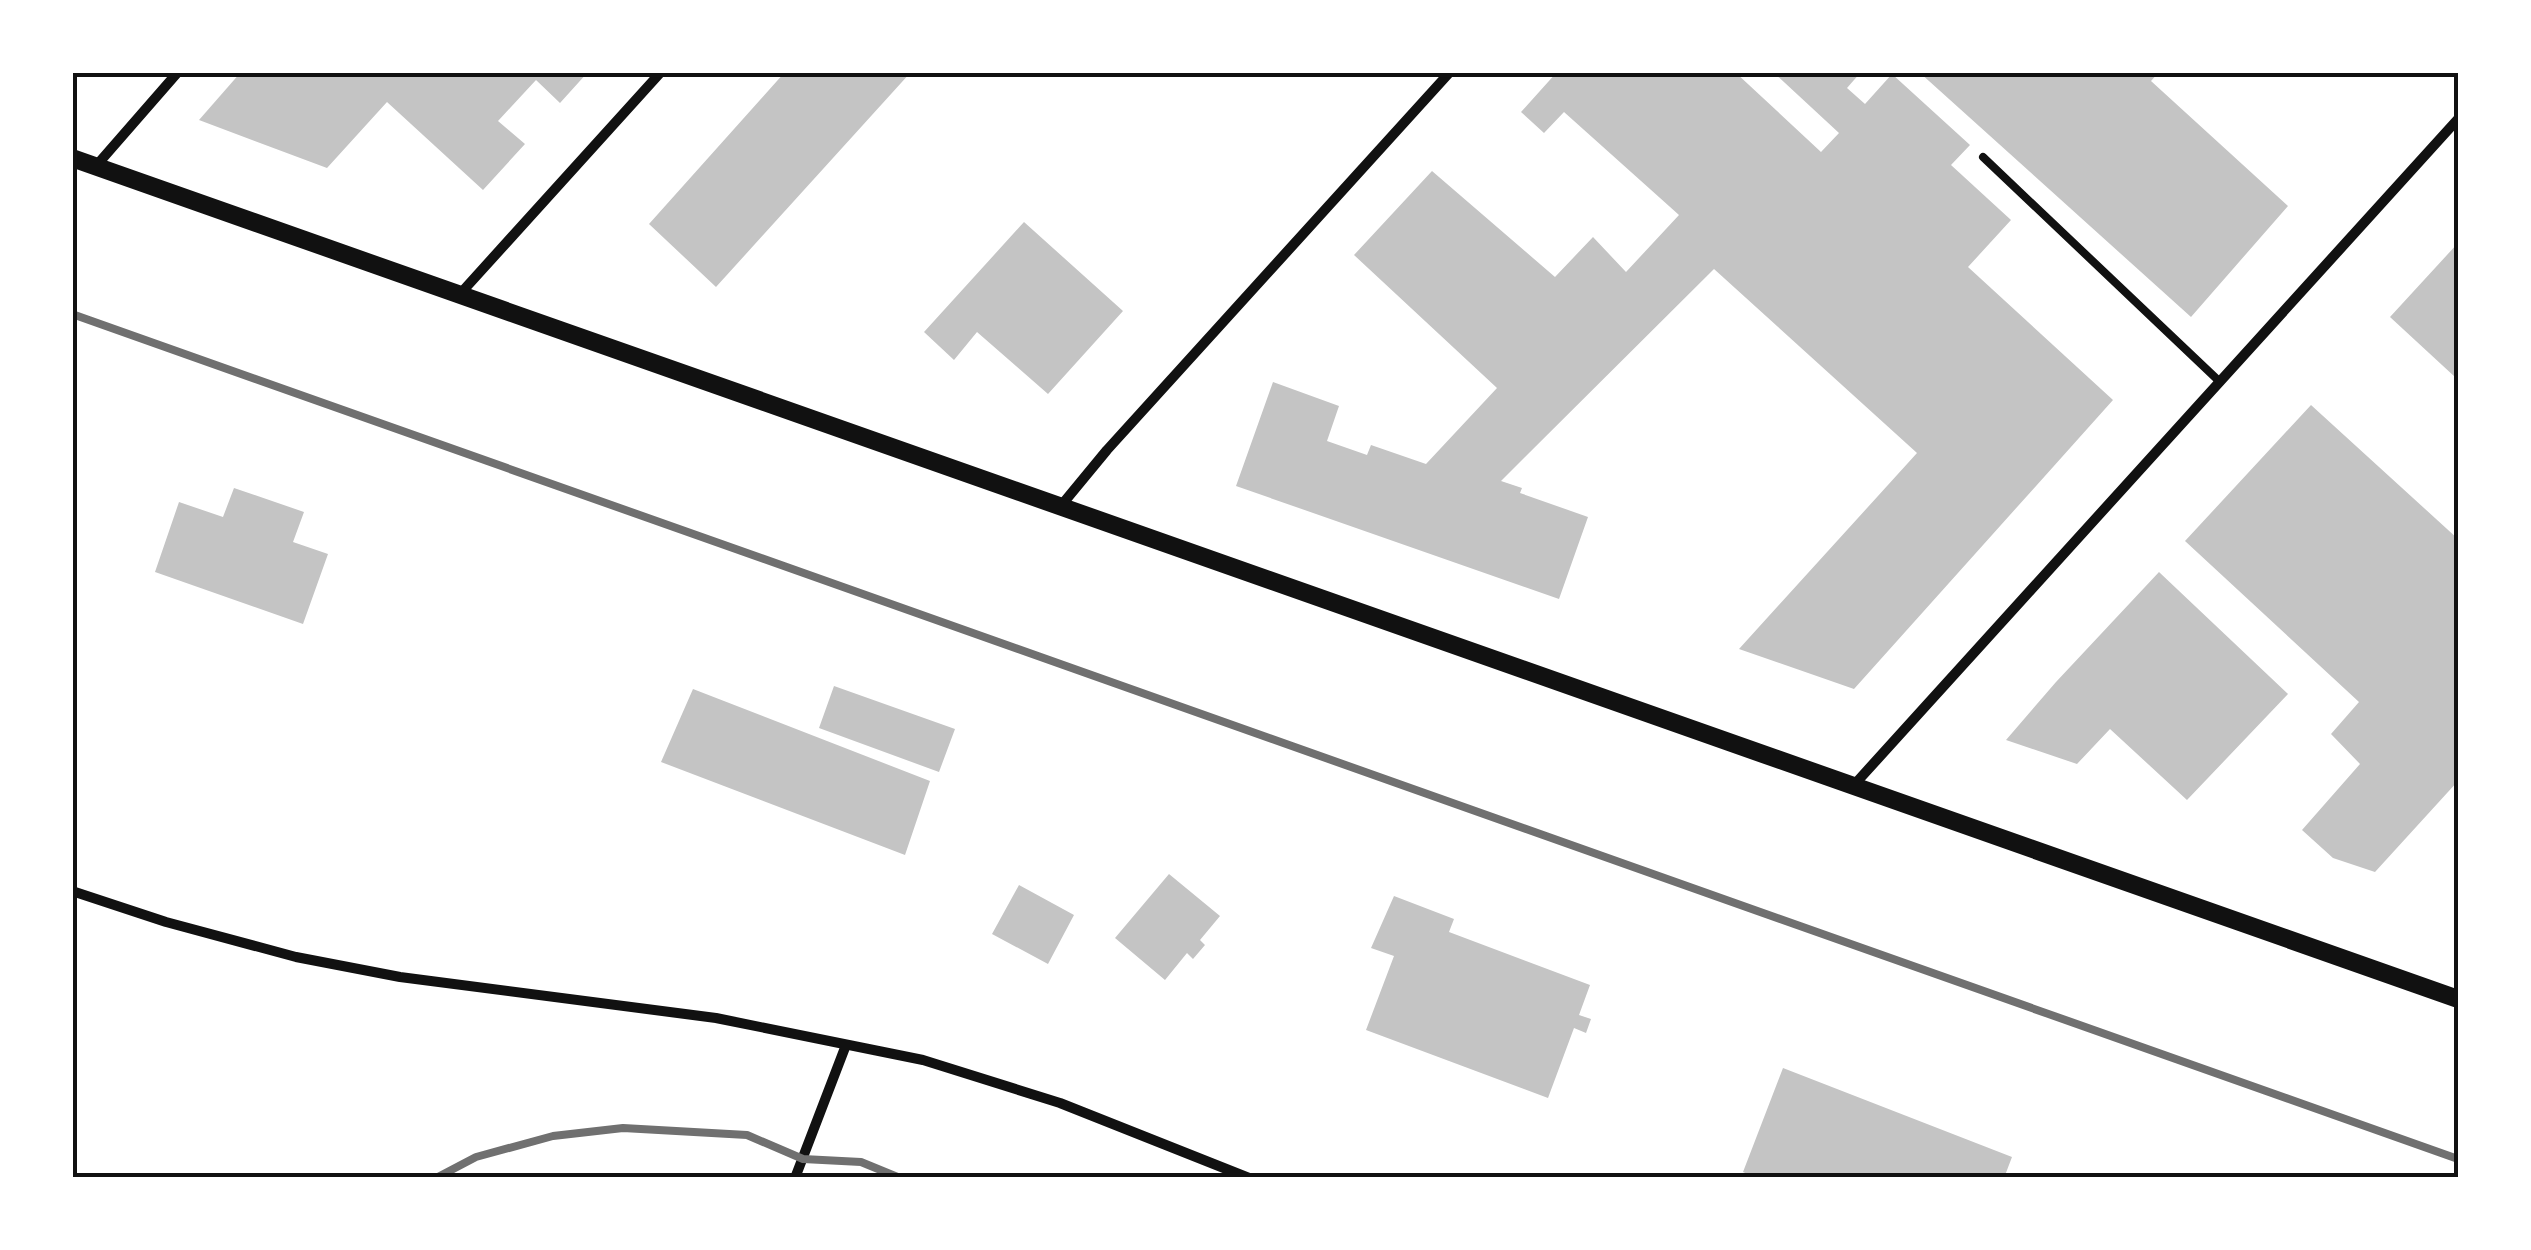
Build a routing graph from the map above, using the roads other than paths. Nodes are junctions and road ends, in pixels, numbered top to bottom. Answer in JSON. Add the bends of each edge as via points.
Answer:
{"nodes":[{"id":1,"x":178,"y":72,"type":"edge"},
{"id":2,"x":661,"y":72,"type":"edge"},
{"id":3,"x":1446,"y":74,"type":"edge"},
{"id":4,"x":2458,"y":119,"type":"edge"},
{"id":5,"x":72,"y":158,"type":"edge"},
{"id":6,"x":1983,"y":158,"type":"dead end"},
{"id":7,"x":96,"y":166,"type":"junction"},
{"id":8,"x":459,"y":295,"type":"junction"},
{"id":9,"x":2220,"y":382,"type":"junction"},
{"id":10,"x":1060,"y":508,"type":"junction"},
{"id":11,"x":1854,"y":785,"type":"junction"},
{"id":12,"x":72,"y":891,"type":"edge"},
{"id":13,"x":2458,"y":999,"type":"edge"},
{"id":14,"x":846,"y":1045,"type":"junction"},
{"id":15,"x":795,"y":1178,"type":"edge"},
{"id":16,"x":1249,"y":1178,"type":"edge"}],
"edges":[{"from":1,"to":7,"type":"street"},
{"from":2,"to":8,"type":"street"},
{"from":3,"to":10,"type":"street"},
{"from":4,"to":9,"type":"street"},
{"from":5,"to":7,"type":"street"},
{"from":6,"to":9,"type":"lane"},
{"from":7,"to":8,"type":"street"},
{"from":8,"to":10,"type":"street"},
{"from":9,"to":11,"type":"street"},
{"from":10,"to":11,"type":"street"},
{"from":11,"to":13,"type":"street"},
{"from":12,"to":14,"type":"street","via":[[296,957],[716,1018]]},
{"from":14,"to":15,"type":"street"},
{"from":14,"to":16,"type":"street","via":[[923,1060],[1060,1103]]}]}
